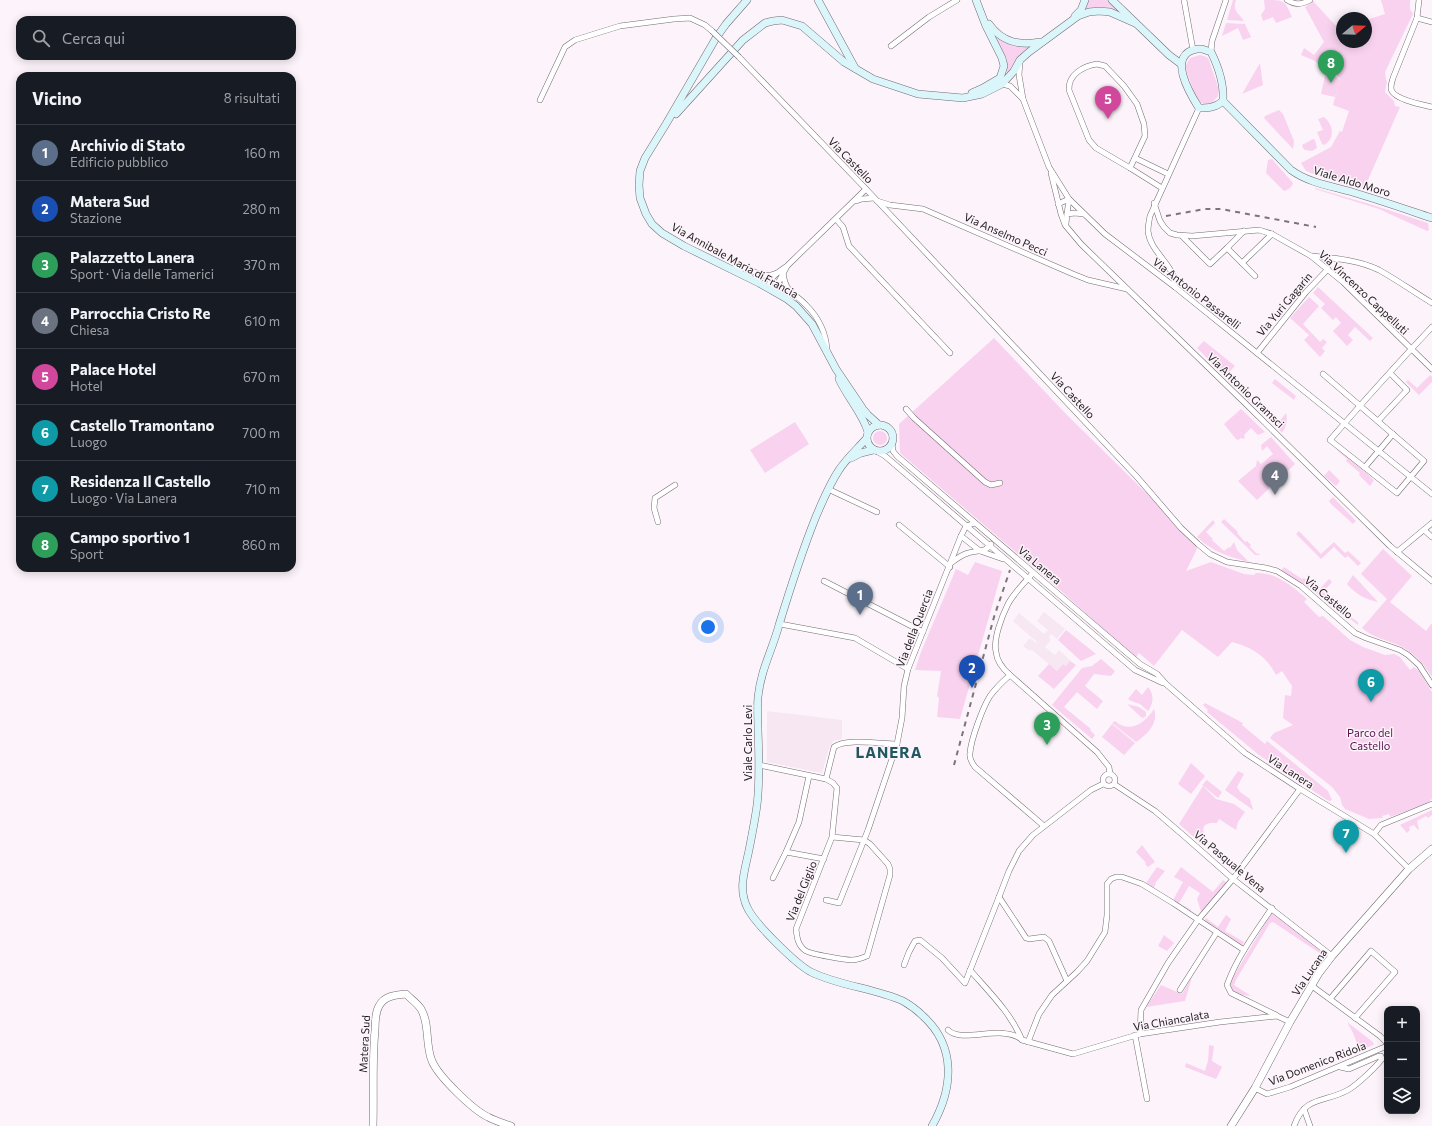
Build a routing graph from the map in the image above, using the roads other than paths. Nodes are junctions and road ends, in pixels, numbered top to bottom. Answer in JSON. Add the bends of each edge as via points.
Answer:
{"nodes":[{"id":1,"x":747,"y":0,"type":"edge"},
{"id":2,"x":818,"y":0,"type":"edge"},
{"id":3,"x":957,"y":0,"type":"edge"},
{"id":4,"x":976,"y":0,"type":"edge"},
{"id":5,"x":1084,"y":0,"type":"edge"},
{"id":6,"x":1112,"y":0,"type":"edge"},
{"id":7,"x":1184,"y":0,"type":"edge"},
{"id":8,"x":1226,"y":0,"type":"edge"},
{"id":9,"x":1287,"y":0,"type":"edge"},
{"id":10,"x":1310,"y":0,"type":"edge"},
{"id":11,"x":1419,"y":0,"type":"edge"},
{"id":12,"x":982,"y":14,"type":"junction"},
{"id":13,"x":1417,"y":18,"type":"junction"},
{"id":14,"x":1432,"y":22,"type":"edge"},
{"id":15,"x":1067,"y":23,"type":"junction"},
{"id":16,"x":1135,"y":23,"type":"junction"},
{"id":17,"x":1042,"y":41,"type":"junction"},
{"id":18,"x":890,"y":46,"type":"dead end"},
{"id":19,"x":1193,"y":50,"type":"junction"},
{"id":20,"x":1211,"y":52,"type":"junction"},
{"id":21,"x":1020,"y":60,"type":"junction"},
{"id":22,"x":1181,"y":64,"type":"junction"},
{"id":23,"x":855,"y":68,"type":"junction"},
{"id":24,"x":1002,"y":84,"type":"junction"},
{"id":25,"x":954,"y":98,"type":"junction"},
{"id":26,"x":1023,"y":99,"type":"junction"},
{"id":27,"x":540,"y":100,"type":"dead end"},
{"id":28,"x":1223,"y":102,"type":"junction"},
{"id":29,"x":1432,"y":107,"type":"edge"},
{"id":30,"x":1199,"y":108,"type":"junction"},
{"id":31,"x":666,"y":124,"type":"junction"},
{"id":32,"x":1134,"y":158,"type":"junction"},
{"id":33,"x":1049,"y":167,"type":"junction"},
{"id":34,"x":1130,"y":168,"type":"junction"},
{"id":35,"x":1168,"y":174,"type":"junction"},
{"id":36,"x":1162,"y":188,"type":"junction"},
{"id":37,"x":866,"y":189,"type":"junction"},
{"id":38,"x":1068,"y":199,"type":"junction"},
{"id":39,"x":875,"y":200,"type":"junction"},
{"id":40,"x":855,"y":201,"type":"junction"},
{"id":41,"x":1154,"y":203,"type":"junction"},
{"id":42,"x":1058,"y":204,"type":"junction"},
{"id":43,"x":1068,"y":214,"type":"junction"},
{"id":44,"x":1084,"y":214,"type":"junction"},
{"id":45,"x":1432,"y":218,"type":"edge"},
{"id":46,"x":836,"y":219,"type":"junction"},
{"id":47,"x":1065,"y":225,"type":"junction"},
{"id":48,"x":1244,"y":231,"type":"junction"},
{"id":49,"x":1272,"y":234,"type":"junction"},
{"id":50,"x":1182,"y":236,"type":"junction"},
{"id":51,"x":1227,"y":248,"type":"junction"},
{"id":52,"x":1311,"y":256,"type":"junction"},
{"id":53,"x":1242,"y":263,"type":"junction"},
{"id":54,"x":732,"y":269,"type":"junction"},
{"id":55,"x":1328,"y":269,"type":"junction"},
{"id":56,"x":780,"y":273,"type":"junction"},
{"id":57,"x":1255,"y":276,"type":"dead end"},
{"id":58,"x":1175,"y":288,"type":"junction"},
{"id":59,"x":770,"y":289,"type":"junction"},
{"id":60,"x":1128,"y":290,"type":"junction"},
{"id":61,"x":1432,"y":303,"type":"edge"},
{"id":62,"x":1432,"y":328,"type":"edge"},
{"id":63,"x":1427,"y":333,"type":"junction"},
{"id":64,"x":1432,"y":338,"type":"edge"},
{"id":65,"x":1412,"y":349,"type":"junction"},
{"id":66,"x":827,"y":351,"type":"junction"},
{"id":67,"x":950,"y":353,"type":"dead end"},
{"id":68,"x":1257,"y":353,"type":"junction"},
{"id":69,"x":836,"y":369,"type":"junction"},
{"id":70,"x":1432,"y":369,"type":"edge"},
{"id":71,"x":1390,"y":373,"type":"junction"},
{"id":72,"x":1322,"y":374,"type":"dead end"},
{"id":73,"x":1360,"y":406,"type":"junction"},
{"id":74,"x":906,"y":408,"type":"dead end"},
{"id":75,"x":1378,"y":421,"type":"junction"},
{"id":76,"x":1345,"y":423,"type":"junction"},
{"id":77,"x":879,"y":424,"type":"junction"},
{"id":78,"x":1393,"y":434,"type":"junction"},
{"id":79,"x":867,"y":435,"type":"junction"},
{"id":80,"x":892,"y":444,"type":"junction"},
{"id":81,"x":876,"y":451,"type":"junction"},
{"id":82,"x":1379,"y":451,"type":"junction"},
{"id":83,"x":849,"y":459,"type":"junction"},
{"id":84,"x":1365,"y":467,"type":"junction"},
{"id":85,"x":1411,"y":477,"type":"junction"},
{"id":86,"x":1000,"y":483,"type":"dead end"},
{"id":87,"x":676,"y":485,"type":"dead end"},
{"id":88,"x":828,"y":489,"type":"junction"},
{"id":89,"x":1432,"y":494,"type":"edge"},
{"id":90,"x":877,"y":512,"type":"dead end"},
{"id":91,"x":658,"y":522,"type":"dead end"},
{"id":92,"x":975,"y":523,"type":"junction"},
{"id":93,"x":1432,"y":524,"type":"edge"},
{"id":94,"x":899,"y":526,"type":"dead end"},
{"id":95,"x":966,"y":526,"type":"junction"},
{"id":96,"x":1424,"y":530,"type":"junction"},
{"id":97,"x":961,"y":536,"type":"junction"},
{"id":98,"x":1432,"y":537,"type":"edge"},
{"id":99,"x":993,"y":538,"type":"junction"},
{"id":100,"x":990,"y":546,"type":"junction"},
{"id":101,"x":980,"y":551,"type":"junction"},
{"id":102,"x":1397,"y":552,"type":"junction"},
{"id":103,"x":1007,"y":560,"type":"junction"},
{"id":104,"x":950,"y":565,"type":"junction"},
{"id":105,"x":1033,"y":573,"type":"junction"},
{"id":106,"x":1028,"y":579,"type":"junction"},
{"id":107,"x":824,"y":581,"type":"dead end"},
{"id":108,"x":1432,"y":581,"type":"edge"},
{"id":109,"x":780,"y":624,"type":"junction"},
{"id":110,"x":923,"y":632,"type":"junction"},
{"id":111,"x":908,"y":669,"type":"junction"},
{"id":112,"x":1010,"y":676,"type":"junction"},
{"id":113,"x":1166,"y":684,"type":"junction"},
{"id":114,"x":1432,"y":685,"type":"edge"},
{"id":115,"x":897,"y":744,"type":"junction"},
{"id":116,"x":759,"y":765,"type":"junction"},
{"id":117,"x":1110,"y":774,"type":"junction"},
{"id":118,"x":809,"y":776,"type":"junction"},
{"id":119,"x":826,"y":779,"type":"junction"},
{"id":120,"x":1103,"y":784,"type":"junction"},
{"id":121,"x":1114,"y":784,"type":"junction"},
{"id":122,"x":1300,"y":788,"type":"junction"},
{"id":123,"x":1432,"y":804,"type":"edge"},
{"id":124,"x":1044,"y":826,"type":"junction"},
{"id":125,"x":1374,"y":834,"type":"junction"},
{"id":126,"x":832,"y":837,"type":"junction"},
{"id":127,"x":864,"y":840,"type":"junction"},
{"id":128,"x":1432,"y":849,"type":"edge"},
{"id":129,"x":786,"y":852,"type":"junction"},
{"id":130,"x":824,"y":860,"type":"junction"},
{"id":131,"x":1409,"y":869,"type":"junction"},
{"id":132,"x":773,"y":878,"type":"dead end"},
{"id":133,"x":1233,"y":879,"type":"junction"},
{"id":134,"x":999,"y":897,"type":"junction"},
{"id":135,"x":826,"y":900,"type":"dead end"},
{"id":136,"x":1272,"y":908,"type":"junction"},
{"id":137,"x":1198,"y":920,"type":"junction"},
{"id":138,"x":1216,"y":932,"type":"junction"},
{"id":139,"x":1244,"y":950,"type":"junction"},
{"id":140,"x":1332,"y":956,"type":"junction"},
{"id":141,"x":904,"y":966,"type":"dead end"},
{"id":142,"x":970,"y":970,"type":"junction"},
{"id":143,"x":1067,"y":981,"type":"junction"},
{"id":144,"x":1312,"y":986,"type":"junction"},
{"id":145,"x":1180,"y":990,"type":"dead end"},
{"id":146,"x":1330,"y":999,"type":"junction"},
{"id":147,"x":1277,"y":1016,"type":"junction"},
{"id":148,"x":1355,"y":1018,"type":"junction"},
{"id":149,"x":1290,"y":1022,"type":"junction"},
{"id":150,"x":948,"y":1030,"type":"dead end"},
{"id":151,"x":1137,"y":1035,"type":"junction"},
{"id":152,"x":1022,"y":1040,"type":"junction"},
{"id":153,"x":1386,"y":1042,"type":"edge"},
{"id":154,"x":1030,"y":1043,"type":"junction"},
{"id":155,"x":1384,"y":1047,"type":"edge"},
{"id":156,"x":1340,"y":1067,"type":"junction"},
{"id":157,"x":1255,"y":1088,"type":"junction"},
{"id":158,"x":1147,"y":1099,"type":"dead end"},
{"id":159,"x":1304,"y":1109,"type":"junction"},
{"id":160,"x":373,"y":1126,"type":"edge"},
{"id":161,"x":511,"y":1126,"type":"edge"},
{"id":162,"x":932,"y":1126,"type":"edge"},
{"id":163,"x":1231,"y":1126,"type":"edge"},
{"id":164,"x":1294,"y":1126,"type":"edge"},
{"id":165,"x":1310,"y":1126,"type":"edge"}],
"edges":[{"from":1,"to":31,"type":"main road","name":"Via Annibale Maria di Francia","via":[[716,38]]},
{"from":2,"to":23,"type":"main road"},
{"from":3,"to":18,"type":"street","via":[[928,17]]},
{"from":4,"to":12,"type":"main road"},
{"from":5,"to":15,"type":"main road","via":[[1081,10]]},
{"from":6,"to":16,"type":"main road"},
{"from":7,"to":19,"type":"street"},
{"from":8,"to":20,"type":"street","via":[[1212,41]]},
{"from":9,"to":10,"type":"street","via":[[1293,4]]},
{"from":11,"to":13,"type":"street"},
{"from":12,"to":17,"type":"main road","via":[[994,31],[1003,38],[1026,44]]},
{"from":12,"to":25,"type":"main road","via":[[1002,58],[1003,71],[1000,78],[983,88]]},
{"from":13,"to":14,"type":"street"},
{"from":13,"to":29,"type":"street","via":[[1391,88],[1393,93],[1403,99]]},
{"from":15,"to":16,"type":"main road","via":[[1078,16],[1099,11],[1110,12]]},
{"from":15,"to":17,"type":"main road"},
{"from":16,"to":22,"type":"main road"},
{"from":17,"to":21,"type":"main road"},
{"from":19,"to":20,"type":"main road"},
{"from":19,"to":22,"type":"main road","via":[[1187,53]]},
{"from":20,"to":28,"type":"main road","via":[[1223,92]]},
{"from":21,"to":24,"type":"main road"},
{"from":21,"to":26,"type":"street","name":"Via Antonio Passarelli","via":[[1019,75]]},
{"from":22,"to":30,"type":"main road","via":[[1183,76]]},
{"from":23,"to":25,"type":"main road","name":"Via Annibale Maria di Francia","via":[[873,79],[918,94]]},
{"from":23,"to":31,"type":"main road","name":"Via Annibale Maria di Francia","via":[[844,62],[802,26],[782,20],[764,23],[743,40]]},
{"from":24,"to":25,"type":"main road","name":"Via Annibale Maria di Francia","via":[[982,94]]},
{"from":24,"to":26,"type":"street","via":[[1010,86]]},
{"from":26,"to":33,"type":"street","name":"Via Antonio Passarelli"},
{"from":27,"to":37,"type":"street","name":"Via Castello","bridge":true,"via":[[566,47],[575,40],[620,26],[690,18],[705,25],[739,57]]},
{"from":28,"to":30,"type":"main road","via":[[1217,106]]},
{"from":28,"to":45,"type":"main road","name":"Viale Aldo Moro","via":[[1300,177]]},
{"from":30,"to":35,"type":"street"},
{"from":31,"to":54,"type":"main road","name":"Via Annibale Maria di Francia","via":[[640,171],[640,198],[646,214],[652,224],[662,232],[684,246]]},
{"from":32,"to":34,"type":"street"},
{"from":32,"to":34,"type":"street","via":[[1145,136],[1137,104],[1105,66],[1087,66],[1072,76],[1068,83],[1088,140],[1096,148]]},
{"from":32,"to":35,"type":"street"},
{"from":33,"to":38,"type":"street","name":"Via Antonio Passarelli"},
{"from":33,"to":42,"type":"street","name":"Via Antonio Gramsci"},
{"from":34,"to":36,"type":"street"},
{"from":35,"to":36,"type":"street"},
{"from":36,"to":41,"type":"street"},
{"from":37,"to":39,"type":"street","name":"Via Castello"},
{"from":37,"to":40,"type":"street"},
{"from":38,"to":42,"type":"street"},
{"from":38,"to":43,"type":"street"},
{"from":38,"to":44,"type":"street","name":"Via Antonio Passarelli"},
{"from":39,"to":40,"type":"street"},
{"from":39,"to":60,"type":"street","name":"Via Anselmo Pecci","via":[[896,206],[923,209],[1088,280]]},
{"from":39,"to":114,"type":"street","name":"Via Castello","via":[[1198,544],[1210,554],[1227,562],[1277,571],[1301,586],[1355,632],[1408,655],[1419,665]]},
{"from":40,"to":46,"type":"street"},
{"from":41,"to":50,"type":"street","via":[[1164,227],[1170,233]]},
{"from":41,"to":58,"type":"street","via":[[1150,216],[1149,237],[1172,272],[1176,282]]},
{"from":42,"to":47,"type":"street","name":"Via Antonio Gramsci"},
{"from":43,"to":44,"type":"street"},
{"from":43,"to":47,"type":"street"},
{"from":44,"to":58,"type":"street","name":"Via Antonio Passarelli","via":[[1105,234]]},
{"from":46,"to":56,"type":"street"},
{"from":46,"to":67,"type":"street","via":[[843,227],[849,246]]},
{"from":47,"to":60,"type":"street","name":"Via Antonio Gramsci"},
{"from":48,"to":49,"type":"street","name":"Via Vincenzo Cappelluti","via":[[1259,230]]},
{"from":48,"to":50,"type":"street","name":"Via Vincenzo Cappelluti"},
{"from":48,"to":51,"type":"street"},
{"from":49,"to":52,"type":"street","name":"Via Vincenzo Cappelluti"},
{"from":49,"to":53,"type":"street"},
{"from":50,"to":51,"type":"street","via":[[1210,264]]},
{"from":51,"to":53,"type":"street"},
{"from":52,"to":55,"type":"street","name":"Via Vincenzo Cappelluti"},
{"from":52,"to":61,"type":"street","via":[[1336,258],[1378,270]]},
{"from":53,"to":57,"type":"street"},
{"from":54,"to":56,"type":"street","via":[[742,268],[764,275]]},
{"from":54,"to":59,"type":"main road","name":"Via Annibale Maria di Francia"},
{"from":55,"to":65,"type":"street","name":"Via Vincenzo Cappelluti"},
{"from":55,"to":68,"type":"street","name":"Via Yuri Gagarin"},
{"from":56,"to":59,"type":"street","via":[[769,282]]},
{"from":56,"to":66,"type":"street","via":[[786,287],[818,319],[826,340]]},
{"from":58,"to":68,"type":"street","name":"Via Antonio Passarelli"},
{"from":59,"to":66,"type":"main road","name":"Via Annibale Maria di Francia","via":[[787,298],[807,317]]},
{"from":60,"to":102,"type":"street","name":"Via Antonio Gramsci"},
{"from":62,"to":63,"type":"street"},
{"from":63,"to":64,"type":"street"},
{"from":63,"to":65,"type":"street"},
{"from":65,"to":70,"type":"street","name":"Via Vincenzo Cappelluti"},
{"from":65,"to":71,"type":"street"},
{"from":66,"to":69,"type":"main road","name":"Via Annibale Maria di Francia"},
{"from":68,"to":76,"type":"street","name":"Via Antonio Passarelli"},
{"from":69,"to":77,"type":"main road","name":"Via Annibale Maria di Francia","via":[[868,415]]},
{"from":69,"to":79,"type":"main road","name":"Via Annibale Maria di Francia","via":[[843,389],[863,419]]},
{"from":71,"to":73,"type":"street"},
{"from":71,"to":75,"type":"street","via":[[1407,390]]},
{"from":72,"to":73,"type":"street"},
{"from":73,"to":75,"type":"street"},
{"from":73,"to":76,"type":"street"},
{"from":74,"to":86,"type":"street","via":[[985,482],[991,485]]},
{"from":75,"to":78,"type":"street"},
{"from":76,"to":82,"type":"street","name":"Via Antonio Passarelli"},
{"from":76,"to":84,"type":"street","via":[[1330,440]]},
{"from":77,"to":79,"type":"main road","via":[[872,427]]},
{"from":77,"to":80,"type":"main road","via":[[891,431]]},
{"from":78,"to":82,"type":"street"},
{"from":78,"to":85,"type":"street","via":[[1424,461]]},
{"from":79,"to":81,"type":"main road","via":[[868,445]]},
{"from":79,"to":83,"type":"main road","name":"Viale Carlo Levi"},
{"from":80,"to":81,"type":"main road","via":[[884,451]]},
{"from":80,"to":92,"type":"street","name":"Via Lanera","via":[[896,456]]},
{"from":81,"to":83,"type":"main road","name":"Viale Carlo Levi","via":[[861,453]]},
{"from":81,"to":95,"type":"street","name":"Via Lanera"},
{"from":82,"to":84,"type":"street"},
{"from":82,"to":85,"type":"street","name":"Via Antonio Passarelli"},
{"from":83,"to":88,"type":"main road","name":"Viale Carlo Levi","via":[[840,468]]},
{"from":84,"to":85,"type":"street","via":[[1397,493]]},
{"from":85,"to":89,"type":"street","name":"Via Antonio Passarelli"},
{"from":87,"to":91,"type":"street","via":[[655,498],[654,508]]},
{"from":88,"to":90,"type":"street"},
{"from":88,"to":109,"type":"main road","name":"Viale Carlo Levi","via":[[799,561]]},
{"from":92,"to":95,"type":"street"},
{"from":92,"to":99,"type":"street","name":"Via Lanera"},
{"from":93,"to":96,"type":"street"},
{"from":94,"to":104,"type":"street"},
{"from":95,"to":97,"type":"street","name":"Via della Quercia"},
{"from":95,"to":100,"type":"street","name":"Via Lanera"},
{"from":96,"to":98,"type":"street"},
{"from":96,"to":102,"type":"street"},
{"from":97,"to":101,"type":"street","name":"Via Lanera"},
{"from":97,"to":104,"type":"street","name":"Via della Quercia"},
{"from":99,"to":100,"type":"street"},
{"from":99,"to":105,"type":"street","name":"Via Lanera"},
{"from":100,"to":101,"type":"street"},
{"from":100,"to":103,"type":"street","name":"Via Lanera"},
{"from":101,"to":103,"type":"street","name":"Via Lanera"},
{"from":101,"to":104,"type":"street","via":[[959,557]]},
{"from":102,"to":108,"type":"street","name":"Via Antonio Gramsci"},
{"from":103,"to":106,"type":"street","name":"Via Lanera"},
{"from":104,"to":110,"type":"street","name":"Via della Quercia"},
{"from":105,"to":106,"type":"street"},
{"from":105,"to":113,"type":"street","name":"Via Lanera"},
{"from":106,"to":112,"type":"street","via":[[1008,604],[995,644],[997,659]]},
{"from":106,"to":113,"type":"street","name":"Via Lanera","via":[[1135,670]]},
{"from":107,"to":110,"type":"street"},
{"from":109,"to":111,"type":"street","via":[[855,638]]},
{"from":109,"to":116,"type":"main road","name":"Viale Carlo Levi","via":[[760,680]]},
{"from":110,"to":111,"type":"street","name":"Via della Quercia"},
{"from":111,"to":115,"type":"street","name":"Via della Quercia"},
{"from":112,"to":117,"type":"street","via":[[1097,752],[1109,767]]},
{"from":112,"to":124,"type":"street","via":[[990,697],[980,717],[970,753],[971,761]]},
{"from":113,"to":122,"type":"street","name":"Via Lanera","via":[[1245,753]]},
{"from":115,"to":119,"type":"street","via":[[838,744],[834,746]]},
{"from":115,"to":127,"type":"street","name":"Via della Quercia"},
{"from":116,"to":118,"type":"street"},
{"from":116,"to":162,"type":"main road","name":"Viale Carlo Levi","via":[[757,802],[742,882],[743,897],[748,909],[770,936],[810,971],[904,1002],[929,1022],[944,1048],[948,1063],[945,1097]]},
{"from":117,"to":120,"type":"street","via":[[1103,777]]},
{"from":117,"to":121,"type":"street","via":[[1115,778]]},
{"from":118,"to":119,"type":"street"},
{"from":118,"to":129,"type":"street","via":[[800,822]]},
{"from":119,"to":126,"type":"street","name":"Via del Giglio","via":[[837,788]]},
{"from":120,"to":121,"type":"street","via":[[1109,787]]},
{"from":120,"to":124,"type":"street","via":[[1091,790]]},
{"from":121,"to":133,"type":"street","name":"Via Pasquale Vena","via":[[1160,816]]},
{"from":122,"to":125,"type":"street","name":"Via Lanera"},
{"from":122,"to":133,"type":"street"},
{"from":123,"to":125,"type":"street","via":[[1382,825]]},
{"from":124,"to":134,"type":"street","via":[[1020,851]]},
{"from":125,"to":131,"type":"street","name":"Via Lanera"},
{"from":126,"to":127,"type":"street"},
{"from":126,"to":130,"type":"street","name":"Via del Giglio"},
{"from":127,"to":130,"type":"street","name":"Via del Giglio","via":[[890,869],[867,956],[852,960],[807,952],[797,940],[796,929]]},
{"from":127,"to":135,"type":"street","name":"Via della Quercia","via":[[839,903]]},
{"from":128,"to":131,"type":"street","name":"Via Lucana"},
{"from":129,"to":130,"type":"street"},
{"from":129,"to":132,"type":"street"},
{"from":131,"to":140,"type":"street","name":"Via Lucana"},
{"from":133,"to":136,"type":"street","name":"Via Pasquale Vena"},
{"from":133,"to":137,"type":"street"},
{"from":134,"to":142,"type":"street"},
{"from":134,"to":143,"type":"street","via":[[1026,938],[1044,937],[1049,941]]},
{"from":136,"to":139,"type":"street"},
{"from":136,"to":140,"type":"street","name":"Via Pasquale Vena"},
{"from":137,"to":138,"type":"street"},
{"from":137,"to":143,"type":"street","via":[[1142,884],[1122,877],[1111,879],[1107,884],[1105,932],[1086,961]]},
{"from":137,"to":151,"type":"street","via":[[1168,963],[1141,1010]]},
{"from":138,"to":139,"type":"street"},
{"from":138,"to":145,"type":"street"},
{"from":139,"to":147,"type":"street","via":[[1230,977],[1228,990]]},
{"from":140,"to":144,"type":"street","name":"Via Lucana"},
{"from":141,"to":142,"type":"street","via":[[915,941],[920,940],[942,958],[965,983]]},
{"from":142,"to":152,"type":"street","via":[[1004,1010]]},
{"from":143,"to":154,"type":"street","via":[[1052,995],[1039,1014]]},
{"from":144,"to":146,"type":"street"},
{"from":144,"to":149,"type":"street","name":"Via Lucana"},
{"from":146,"to":148,"type":"street"},
{"from":146,"to":148,"type":"street","via":[[1371,951],[1395,972]]},
{"from":147,"to":149,"type":"street"},
{"from":147,"to":151,"type":"street","name":"Via Chiancalata"},
{"from":148,"to":153,"type":"street"},
{"from":149,"to":157,"type":"street","name":"Via Lucana"},
{"from":150,"to":152,"type":"street","name":"Via Chiancalata","via":[[952,1034],[964,1036],[1007,1033]]},
{"from":151,"to":154,"type":"street","name":"Via Chiancalata","via":[[1073,1054]]},
{"from":151,"to":158,"type":"street"},
{"from":152,"to":154,"type":"street","name":"Via Chiancalata"},
{"from":155,"to":156,"type":"street","name":"Via Domenico Ridola"},
{"from":156,"to":157,"type":"street","name":"Via Domenico Ridola","via":[[1268,1094]]},
{"from":156,"to":159,"type":"street","via":[[1349,1069],[1379,1056],[1382,1059],[1348,1090],[1311,1103]]},
{"from":157,"to":163,"type":"street","name":"Via Lucana"},
{"from":159,"to":164,"type":"street"},
{"from":159,"to":165,"type":"street"},
{"from":160,"to":161,"type":"street","name":"Matera Sud","via":[[376,1012],[385,999],[406,994],[415,1002],[425,1019],[431,1060],[436,1069],[455,1091],[487,1117]]}]}
